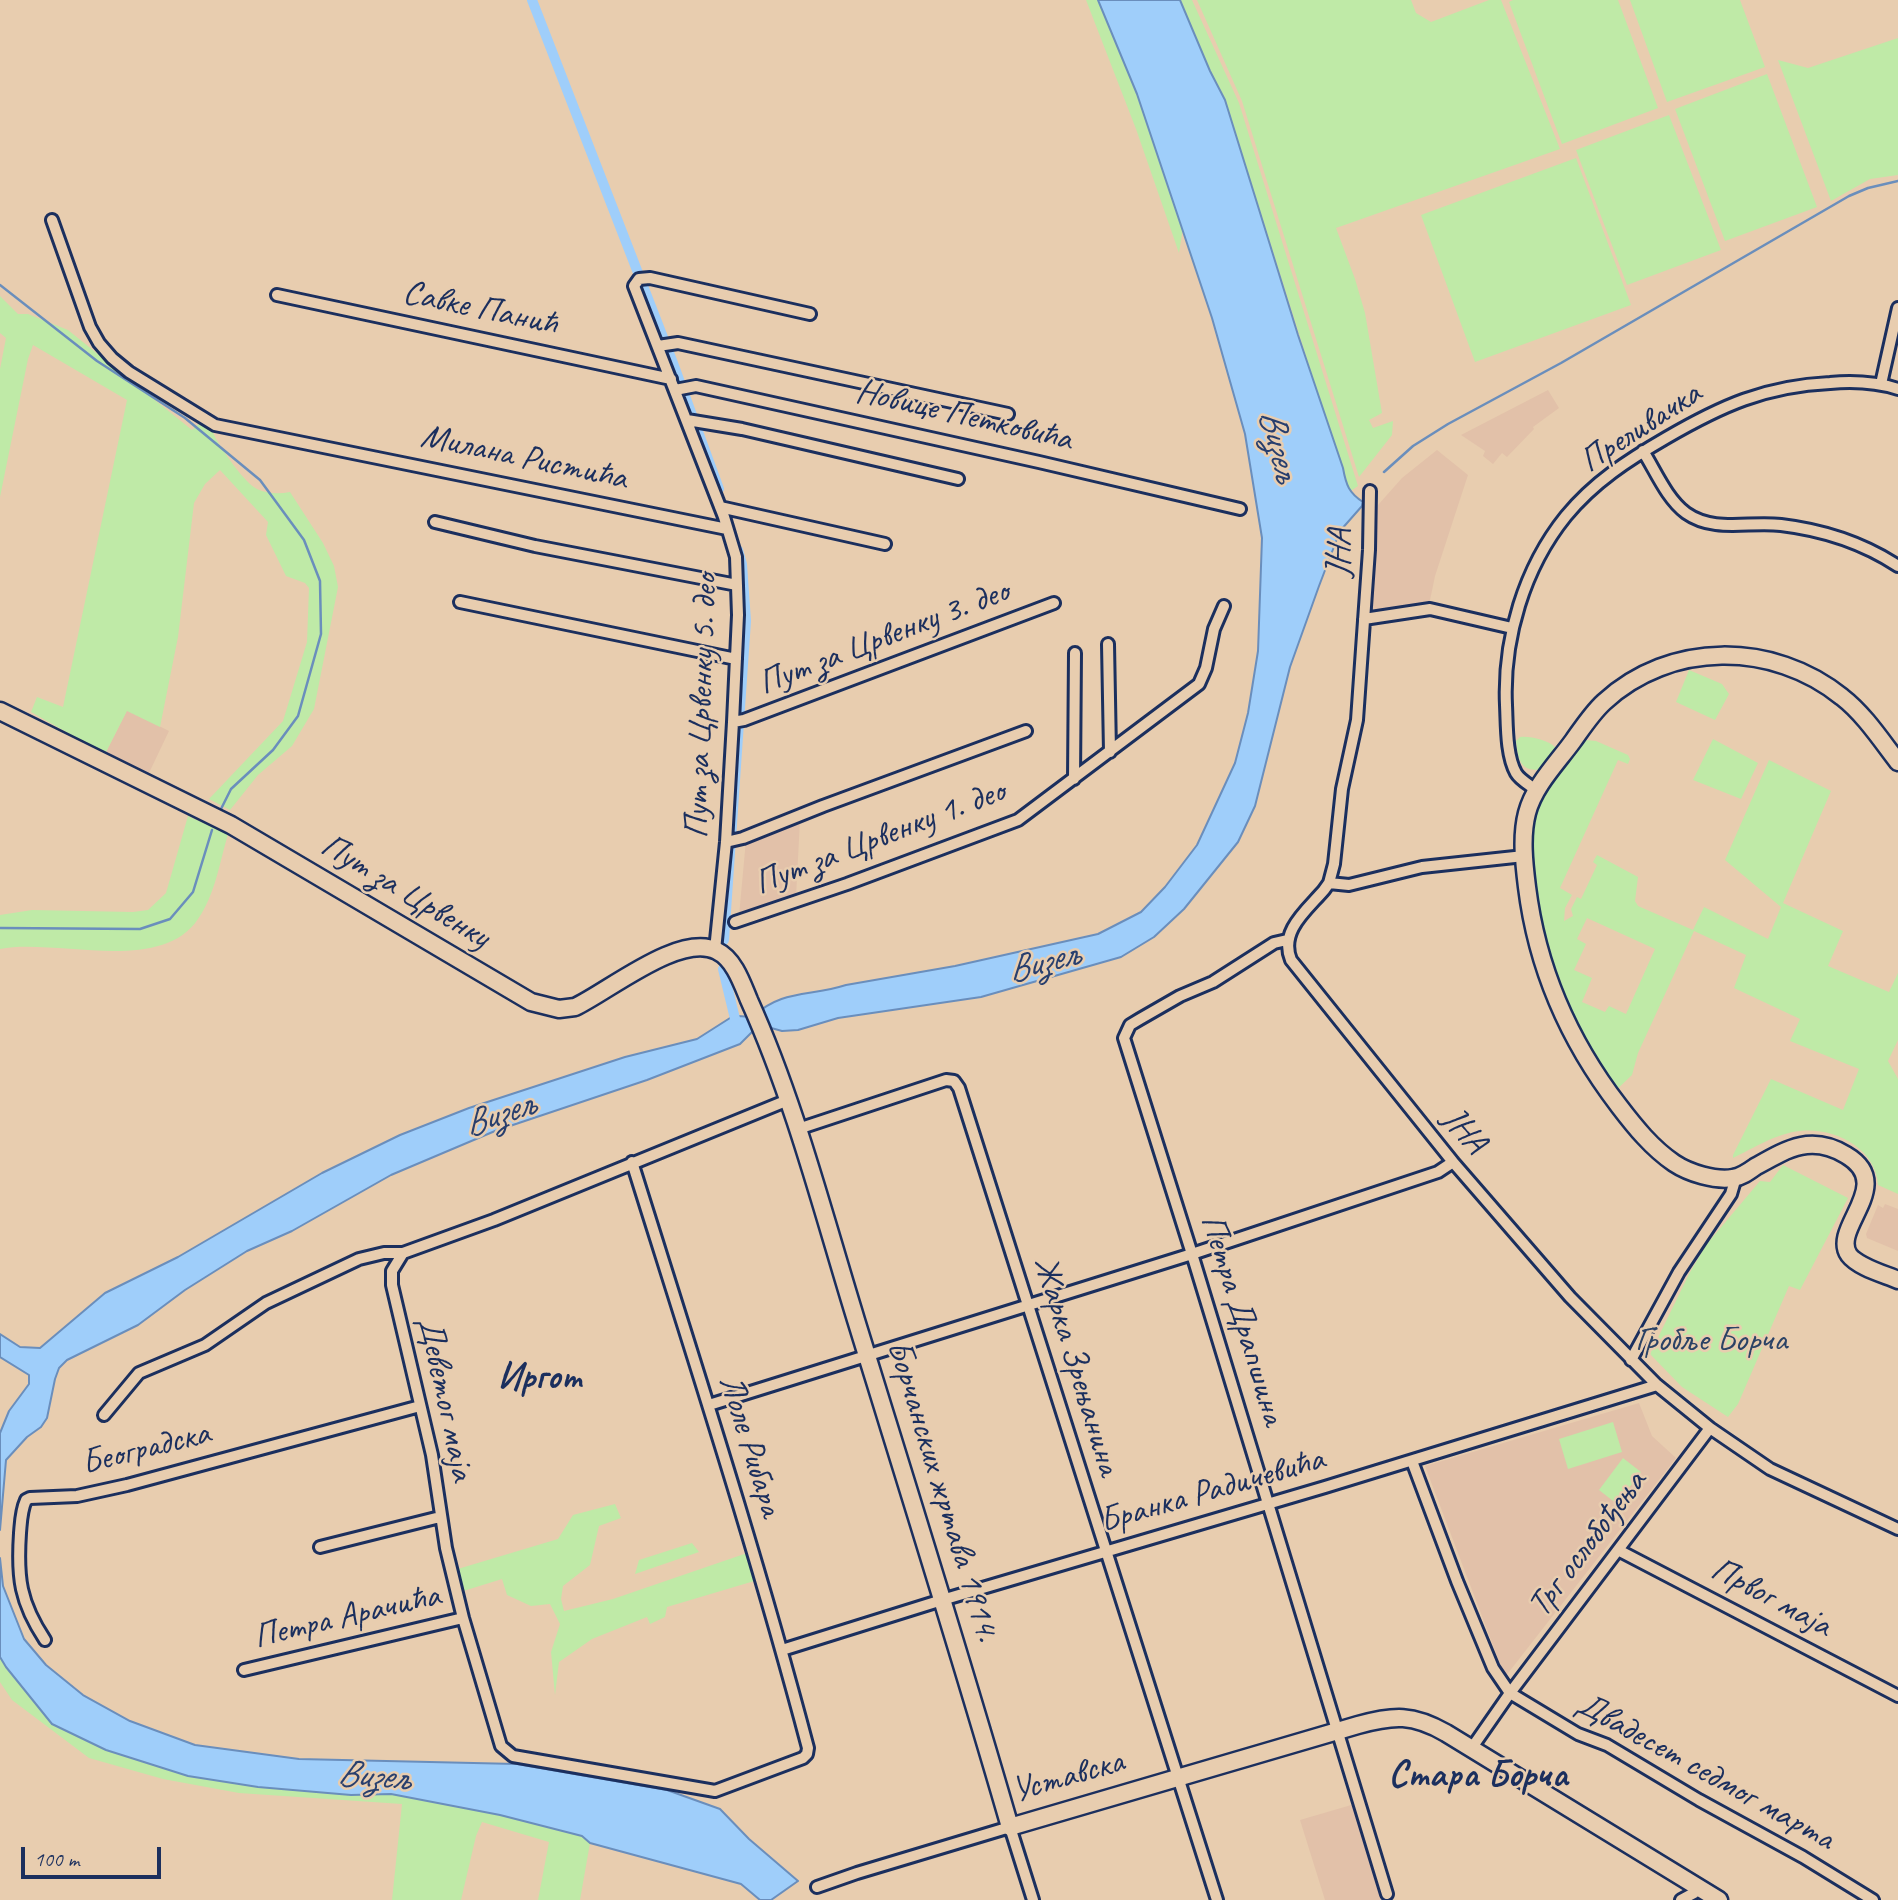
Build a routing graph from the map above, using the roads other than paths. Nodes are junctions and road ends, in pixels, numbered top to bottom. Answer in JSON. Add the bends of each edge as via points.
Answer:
{"nodes":[{"id":1,"x":52,"y":220,"type":"dead end"},
{"id":2,"x":277,"y":295,"type":"dead end"},
{"id":3,"x":1898,"y":308,"type":"edge"},
{"id":4,"x":810,"y":314,"type":"dead end"},
{"id":5,"x":658,"y":346,"type":"junction"},
{"id":6,"x":673,"y":384,"type":"junction"},
{"id":7,"x":1881,"y":384,"type":"junction"},
{"id":8,"x":1898,"y":389,"type":"edge"},
{"id":9,"x":1008,"y":414,"type":"dead end"},
{"id":10,"x":687,"y":421,"type":"junction"},
{"id":11,"x":1643,"y":451,"type":"junction"},
{"id":12,"x":958,"y":479,"type":"dead end"},
{"id":13,"x":1370,"y":491,"type":"dead end"},
{"id":14,"x":720,"y":507,"type":"junction"},
{"id":15,"x":1240,"y":509,"type":"dead end"},
{"id":16,"x":435,"y":522,"type":"dead end"},
{"id":17,"x":727,"y":529,"type":"junction"},
{"id":18,"x":885,"y":544,"type":"dead end"},
{"id":19,"x":1898,"y":566,"type":"edge"},
{"id":20,"x":737,"y":585,"type":"junction"},
{"id":21,"x":460,"y":602,"type":"dead end"},
{"id":22,"x":1054,"y":603,"type":"dead end"},
{"id":23,"x":1224,"y":606,"type":"dead end"},
{"id":24,"x":1364,"y":619,"type":"junction"},
{"id":25,"x":1512,"y":628,"type":"junction"},
{"id":26,"x":1108,"y":645,"type":"dead end"},
{"id":27,"x":1075,"y":653,"type":"dead end"},
{"id":28,"x":736,"y":659,"type":"junction"},
{"id":29,"x":0,"y":711,"type":"edge"},
{"id":30,"x":738,"y":721,"type":"junction"},
{"id":31,"x":1026,"y":731,"type":"dead end"},
{"id":32,"x":1110,"y":752,"type":"junction"},
{"id":33,"x":1898,"y":762,"type":"edge"},
{"id":34,"x":1074,"y":779,"type":"junction"},
{"id":35,"x":1536,"y":790,"type":"junction"},
{"id":36,"x":731,"y":841,"type":"junction"},
{"id":37,"x":1524,"y":856,"type":"junction"},
{"id":38,"x":1329,"y":883,"type":"junction"},
{"id":39,"x":735,"y":922,"type":"dead end"},
{"id":40,"x":1287,"y":940,"type":"junction"},
{"id":41,"x":715,"y":950,"type":"junction"},
{"id":42,"x":788,"y":1100,"type":"junction"},
{"id":43,"x":797,"y":1129,"type":"junction"},
{"id":44,"x":632,"y":1162,"type":"junction"},
{"id":45,"x":1453,"y":1162,"type":"junction"},
{"id":46,"x":1736,"y":1177,"type":"junction"},
{"id":47,"x":403,"y":1254,"type":"junction"},
{"id":48,"x":1192,"y":1254,"type":"junction"},
{"id":49,"x":1898,"y":1280,"type":"edge"},
{"id":50,"x":1028,"y":1305,"type":"junction"},
{"id":51,"x":867,"y":1354,"type":"junction"},
{"id":52,"x":1631,"y":1360,"type":"junction"},
{"id":53,"x":1657,"y":1385,"type":"junction"},
{"id":54,"x":709,"y":1405,"type":"junction"},
{"id":55,"x":420,"y":1406,"type":"junction"},
{"id":56,"x":104,"y":1415,"type":"dead end"},
{"id":57,"x":1710,"y":1428,"type":"junction"},
{"id":58,"x":1412,"y":1461,"type":"junction"},
{"id":59,"x":1269,"y":1503,"type":"junction"},
{"id":60,"x":440,"y":1517,"type":"junction"},
{"id":61,"x":1898,"y":1528,"type":"edge"},
{"id":62,"x":320,"y":1547,"type":"dead end"},
{"id":63,"x":1618,"y":1550,"type":"junction"},
{"id":64,"x":1105,"y":1551,"type":"junction"},
{"id":65,"x":943,"y":1600,"type":"junction"},
{"id":66,"x":463,"y":1618,"type":"junction"},
{"id":67,"x":45,"y":1640,"type":"dead end"},
{"id":68,"x":782,"y":1650,"type":"junction"},
{"id":69,"x":244,"y":1670,"type":"dead end"},
{"id":70,"x":1510,"y":1693,"type":"junction"},
{"id":71,"x":1898,"y":1696,"type":"edge"},
{"id":72,"x":1338,"y":1731,"type":"junction"},
{"id":73,"x":808,"y":1748,"type":"joint"},
{"id":74,"x":1471,"y":1749,"type":"junction"},
{"id":75,"x":1177,"y":1778,"type":"junction"},
{"id":76,"x":1010,"y":1827,"type":"junction"},
{"id":77,"x":817,"y":1887,"type":"dead end"},
{"id":78,"x":1698,"y":1887,"type":"junction"},
{"id":79,"x":1387,"y":1894,"type":"dead end"},
{"id":80,"x":1033,"y":1900,"type":"edge"},
{"id":81,"x":1217,"y":1900,"type":"edge"},
{"id":82,"x":1681,"y":1900,"type":"edge"},
{"id":83,"x":1719,"y":1900,"type":"edge"},
{"id":84,"x":1873,"y":1900,"type":"edge"}],
"edges":[{"from":1,"to":17,"type":"street","name":"Милана Ристића","via":[[99,343],[129,372],[215,425]]},
{"from":2,"to":6,"type":"street","name":"Савке Панић"},
{"from":3,"to":7,"type":"street"},
{"from":4,"to":5,"type":"street","name":"Пут за Црвенку 5. део","via":[[644,278],[636,282],[635,291]]},
{"from":5,"to":6,"type":"street","name":"Пут за Црвенку 5. део"},
{"from":5,"to":9,"type":"street","via":[[678,343]]},
{"from":6,"to":10,"type":"street","name":"Пут за Црвенку 5. део"},
{"from":6,"to":15,"type":"street","name":"Новице Петковића","via":[[710,388]]},
{"from":7,"to":8,"type":"street","name":"Преливачка"},
{"from":7,"to":11,"type":"street","name":"Преливачка","via":[[1774,389],[1714,411]]},
{"from":10,"to":12,"type":"street","via":[[742,429]]},
{"from":10,"to":14,"type":"street","name":"Пут за Црвенку 5. део"},
{"from":11,"to":19,"type":"street","via":[[1677,505],[1695,519],[1715,526],[1778,525],[1816,531]]},
{"from":11,"to":25,"type":"street","name":"Преливачка","via":[[1598,483],[1566,517],[1536,564]]},
{"from":13,"to":24,"type":"street","name":"ЈНА"},
{"from":14,"to":17,"type":"street","name":"Пут за Црвенку 5. део"},
{"from":14,"to":18,"type":"street"},
{"from":16,"to":20,"type":"street"},
{"from":17,"to":20,"type":"street","name":"Пут за Црвенку 5. део","via":[[736,557]]},
{"from":20,"to":28,"type":"street","name":"Пут за Црвенку 5. део"},
{"from":21,"to":28,"type":"street"},
{"from":22,"to":30,"type":"street","name":"Пут за Црвенку 3. део"},
{"from":23,"to":32,"type":"street","name":"Пут за Црвенку 1. део","via":[[1199,684]]},
{"from":24,"to":25,"type":"street","name":"ЈНА","via":[[1430,609]]},
{"from":24,"to":38,"type":"street","name":"ЈНА","via":[[1357,720]]},
{"from":25,"to":35,"type":"street","name":"Преливачка","via":[[1506,671],[1510,751],[1516,773]]},
{"from":26,"to":32,"type":"street"},
{"from":27,"to":34,"type":"street"},
{"from":28,"to":30,"type":"street","name":"Пут за Црвенку 5. део"},
{"from":29,"to":41,"type":"street","name":"Пут за Црвенку","via":[[231,825],[531,1002],[559,1009],[575,1007],[678,949],[703,946]]},
{"from":30,"to":36,"type":"street","name":"Пут за Црвенку 5. део"},
{"from":31,"to":36,"type":"street"},
{"from":32,"to":34,"type":"street","name":"Пут за Црвенку 1. део"},
{"from":33,"to":35,"type":"street","via":[[1856,709],[1822,683],[1761,659],[1717,655],[1663,666],[1616,692],[1587,721]]},
{"from":34,"to":39,"type":"street","name":"Пут за Црвенку 1. део","via":[[1018,820]]},
{"from":35,"to":37,"type":"street","via":[[1525,822]]},
{"from":36,"to":41,"type":"street","name":"Пут за Црвенку 5. део"},
{"from":37,"to":38,"type":"street","via":[[1422,867],[1349,885]]},
{"from":37,"to":46,"type":"street","via":[[1533,923],[1549,983],[1588,1062],[1639,1130],[1675,1164],[1695,1173]]},
{"from":38,"to":40,"type":"street","name":"ЈНА"},
{"from":40,"to":45,"type":"street","name":"ЈНА","via":[[1295,967]]},
{"from":40,"to":48,"type":"street","name":"Петра Драпшина","via":[[1180,996],[1125,1032]]},
{"from":41,"to":42,"type":"street","name":"Борчанских жртава 1914.","via":[[733,966]]},
{"from":42,"to":43,"type":"street","name":"Борчанских жртава 1914."},
{"from":42,"to":44,"type":"street"},
{"from":43,"to":50,"type":"street","name":"Жарка Зрењанина","via":[[954,1081]]},
{"from":43,"to":51,"type":"street","name":"Борчанских жртава 1914."},
{"from":44,"to":47,"type":"street"},
{"from":44,"to":54,"type":"street","name":"Лоле Рибара"},
{"from":45,"to":48,"type":"street","via":[[1438,1172]]},
{"from":45,"to":52,"type":"street","name":"ЈНА"},
{"from":46,"to":49,"type":"street","via":[[1800,1145],[1820,1145],[1853,1160],[1862,1169],[1866,1187],[1846,1238],[1847,1251]]},
{"from":46,"to":52,"type":"street","via":[[1731,1194],[1679,1272]]},
{"from":47,"to":55,"type":"street","name":"Деветог маја","via":[[391,1270],[391,1285]]},
{"from":47,"to":56,"type":"street","name":"Београдска","via":[[359,1259],[266,1303],[205,1345],[139,1373]]},
{"from":48,"to":50,"type":"street"},
{"from":48,"to":59,"type":"street","name":"Петра Драпшина"},
{"from":50,"to":51,"type":"street"},
{"from":50,"to":64,"type":"street","name":"Жарка Зрењанина"},
{"from":51,"to":54,"type":"street"},
{"from":51,"to":65,"type":"street","name":"Борчанских жртава 1914."},
{"from":52,"to":53,"type":"street","name":"ЈНА"},
{"from":53,"to":57,"type":"street","name":"ЈНА"},
{"from":53,"to":58,"type":"street","name":"Бранка Радичевића"},
{"from":54,"to":68,"type":"street","name":"Лоле Рибара"},
{"from":55,"to":60,"type":"street","name":"Деветог маја"},
{"from":55,"to":67,"type":"street","name":"Београдска","via":[[127,1485],[77,1496],[26,1500],[19,1578]]},
{"from":57,"to":61,"type":"street","name":"ЈНА","via":[[1770,1469]]},
{"from":57,"to":63,"type":"street","name":"Трг ослобођења"},
{"from":58,"to":59,"type":"street","name":"Бранка Радичевића"},
{"from":58,"to":70,"type":"street","name":"Трг ослобођења","via":[[1493,1668]]},
{"from":59,"to":64,"type":"street","name":"Бранка Радичевића"},
{"from":59,"to":72,"type":"street","name":"Петра Драпшина"},
{"from":60,"to":62,"type":"street"},
{"from":60,"to":66,"type":"street","name":"Деветог маја"},
{"from":63,"to":70,"type":"street","name":"Трг ослобођења"},
{"from":63,"to":71,"type":"street","name":"Првог маја"},
{"from":64,"to":65,"type":"street","name":"Бранка Радичевића"},
{"from":64,"to":75,"type":"street","name":"Жарка Зрењанина"},
{"from":65,"to":68,"type":"street","name":"Бранка Радичевића"},
{"from":65,"to":76,"type":"street","name":"Борчанских жртава 1914."},
{"from":66,"to":69,"type":"street","name":"Петра Арачића"},
{"from":66,"to":73,"type":"street","name":"Деветог маја","via":[[498,1738],[509,1755],[715,1790],[803,1758]]},
{"from":68,"to":73,"type":"street","name":"Лоле Рибара"},
{"from":70,"to":74,"type":"street","name":"Трг ослобођења"},
{"from":70,"to":84,"type":"street","name":"Двадесет седмог марта"},
{"from":72,"to":74,"type":"street","name":"Уставска","via":[[1404,1717],[1431,1724]]},
{"from":72,"to":75,"type":"street","name":"Уставска"},
{"from":72,"to":79,"type":"street","name":"Петра Драпшина"},
{"from":74,"to":78,"type":"street","name":"Уставска"},
{"from":75,"to":76,"type":"street","name":"Уставска"},
{"from":75,"to":81,"type":"street","name":"Жарка Зрењанина"},
{"from":76,"to":77,"type":"street","name":"Уставска"},
{"from":76,"to":80,"type":"street","name":"Борчанских жртава 1914."},
{"from":78,"to":82,"type":"street"},
{"from":78,"to":83,"type":"street","name":"Уставска"}]}
